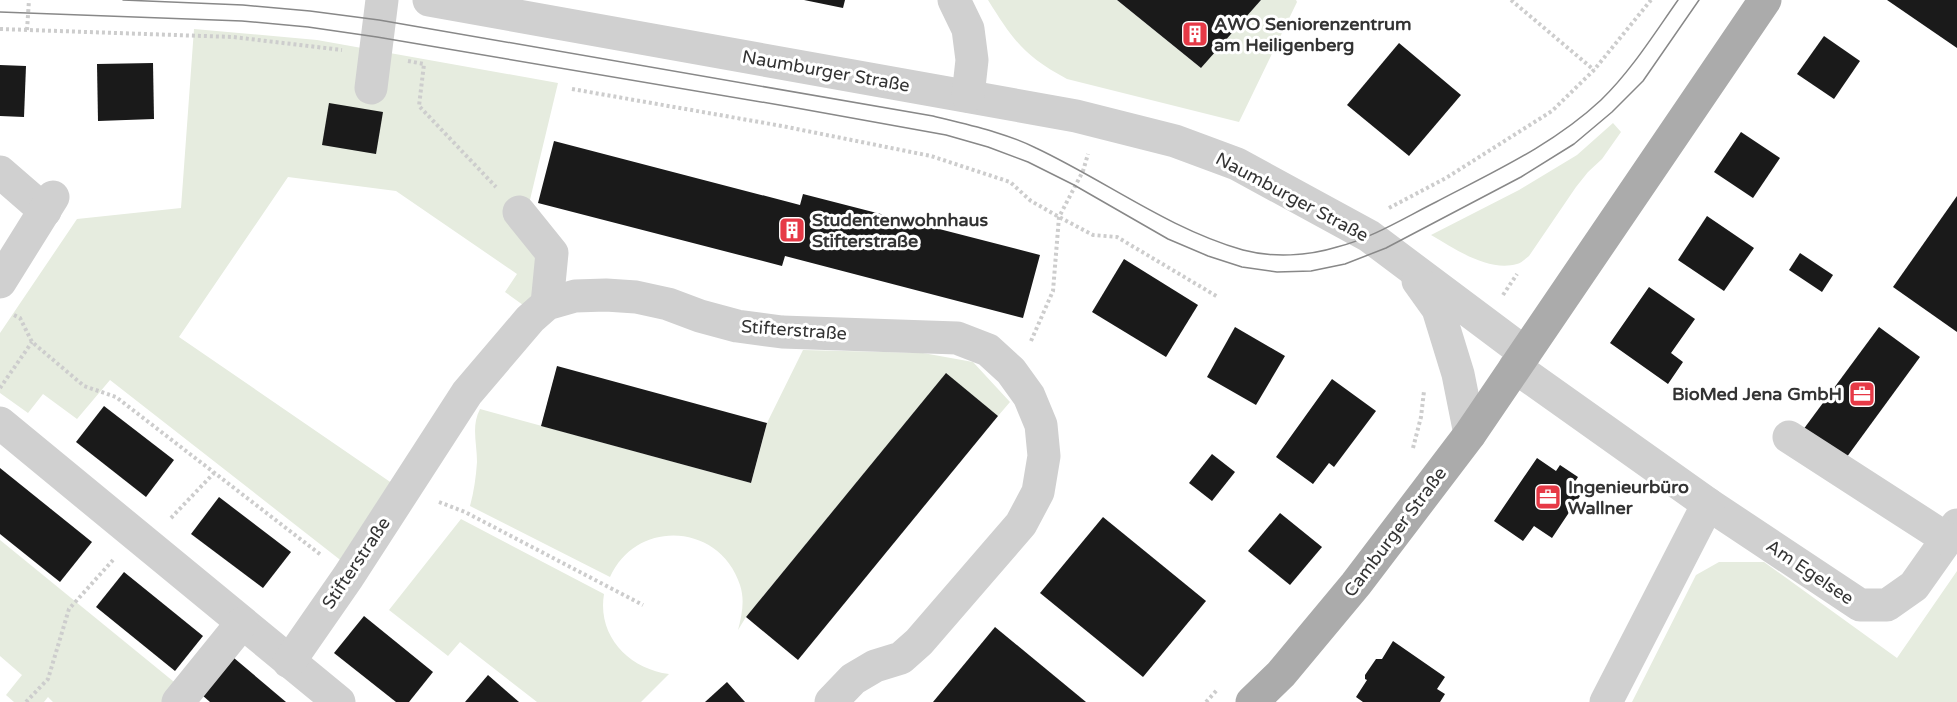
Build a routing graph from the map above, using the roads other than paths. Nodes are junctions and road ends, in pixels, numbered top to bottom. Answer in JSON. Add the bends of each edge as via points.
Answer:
{"nodes":[{"id":1,"x":382,"y":0,"type":"edge"},
{"id":2,"x":429,"y":0,"type":"edge"},
{"id":3,"x":954,"y":0,"type":"edge"},
{"id":4,"x":1766,"y":0,"type":"edge"},
{"id":5,"x":371,"y":88,"type":"dead end"},
{"id":6,"x":968,"y":96,"type":"junction"},
{"id":7,"x":0,"y":172,"type":"edge"},
{"id":8,"x":519,"y":212,"type":"road end"},
{"id":9,"x":1405,"y":263,"type":"junction"},
{"id":10,"x":0,"y":282,"type":"edge"},
{"id":11,"x":547,"y":304,"type":"junction"},
{"id":12,"x":1520,"y":360,"type":"junction"},
{"id":13,"x":0,"y":423,"type":"edge"},
{"id":14,"x":1470,"y":434,"type":"junction"},
{"id":15,"x":1789,"y":437,"type":"dead end"},
{"id":16,"x":1708,"y":504,"type":"junction"},
{"id":17,"x":1952,"y":532,"type":"edge"},
{"id":18,"x":242,"y":623,"type":"junction"},
{"id":19,"x":289,"y":662,"type":"junction"},
{"id":20,"x":178,"y":702,"type":"edge"},
{"id":21,"x":339,"y":702,"type":"edge"},
{"id":22,"x":831,"y":702,"type":"edge"},
{"id":23,"x":1252,"y":702,"type":"edge"},
{"id":24,"x":1606,"y":702,"type":"edge"}],
"edges":[{"from":1,"to":5,"type":"street"},
{"from":2,"to":6,"type":"street","name":"Naumburger Straße"},
{"from":3,"to":6,"type":"street","via":[[968,29],[972,60]]},
{"from":4,"to":12,"type":"main road"},
{"from":6,"to":9,"type":"street","name":"Naumburger Straße","via":[[1076,116],[1175,141],[1237,164],[1354,226]]},
{"from":7,"to":10,"type":"street","via":[[49,204]]},
{"from":8,"to":11,"type":"street","via":[[552,253]]},
{"from":9,"to":12,"type":"street","name":"Naumburger Straße"},
{"from":9,"to":14,"type":"street","via":[[1438,309],[1458,375]]},
{"from":11,"to":19,"type":"street","name":"Stifterstraße","via":[[466,393]]},
{"from":11,"to":22,"type":"street","name":"Stifterstraße","via":[[575,296],[636,297],[737,326],[782,332],[957,338],[988,350],[1011,371],[1029,396],[1041,425],[1044,456],[1038,492],[1021,524],[919,642],[901,658],[875,666],[853,679]]},
{"from":12,"to":14,"type":"main road","name":"Camburger Straße"},
{"from":12,"to":16,"type":"street","name":"Am Egelsee"},
{"from":13,"to":18,"type":"street"},
{"from":14,"to":23,"type":"main road","name":"Camburger Straße","via":[[1356,584],[1281,674]]},
{"from":15,"to":17,"type":"street"},
{"from":16,"to":17,"type":"street","name":"Am Egelsee","via":[[1860,605],[1887,605],[1914,586]]},
{"from":16,"to":24,"type":"street"},
{"from":18,"to":19,"type":"street"},
{"from":18,"to":20,"type":"street"},
{"from":19,"to":21,"type":"street"}]}
